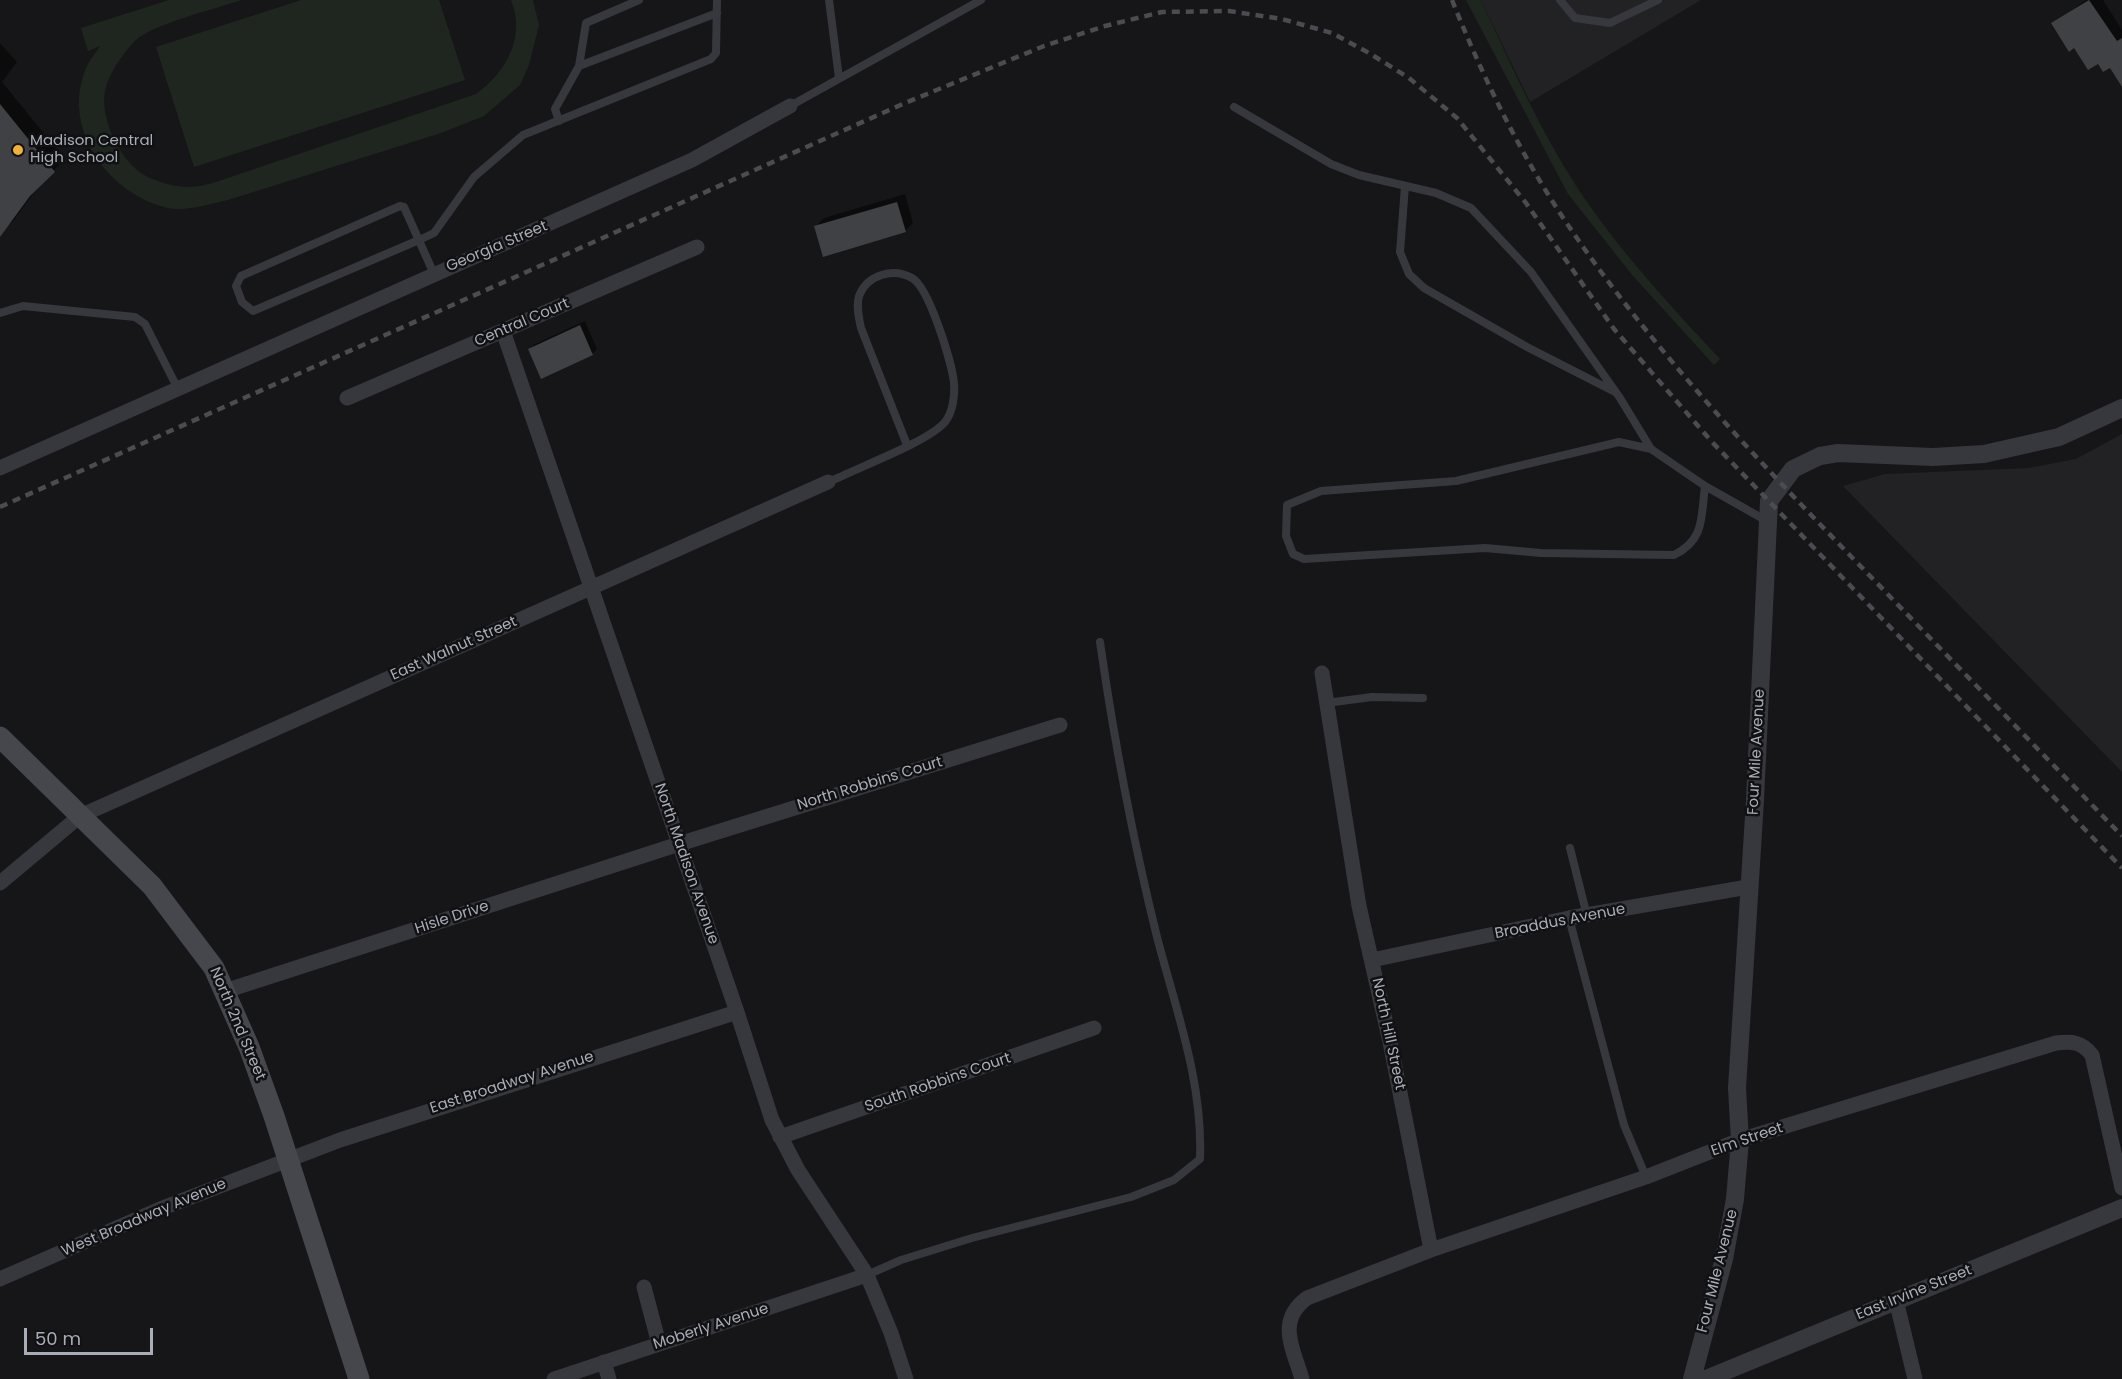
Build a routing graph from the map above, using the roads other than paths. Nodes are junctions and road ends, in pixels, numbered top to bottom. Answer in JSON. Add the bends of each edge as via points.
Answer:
{"nodes":[{"id":1,"x":639,"y":0,"type":"edge"},
{"id":2,"x":717,"y":0,"type":"edge"},
{"id":3,"x":829,"y":0,"type":"edge"},
{"id":4,"x":981,"y":0,"type":"edge"},
{"id":5,"x":1560,"y":0,"type":"edge"},
{"id":6,"x":1658,"y":0,"type":"edge"},
{"id":7,"x":717,"y":13,"type":"junction"},
{"id":8,"x":579,"y":66,"type":"junction"},
{"id":9,"x":838,"y":78,"type":"junction"},
{"id":10,"x":790,"y":106,"type":"joint"},
{"id":11,"x":1234,"y":107,"type":"dead end"},
{"id":12,"x":559,"y":121,"type":"junction"},
{"id":13,"x":1405,"y":186,"type":"junction"},
{"id":14,"x":419,"y":240,"type":"junction"},
{"id":15,"x":697,"y":248,"type":"dead end"},
{"id":16,"x":434,"y":274,"type":"junction"},
{"id":17,"x":0,"y":313,"type":"edge"},
{"id":18,"x":503,"y":331,"type":"junction"},
{"id":19,"x":178,"y":388,"type":"junction"},
{"id":20,"x":1616,"y":392,"type":"junction"},
{"id":21,"x":347,"y":398,"type":"dead end"},
{"id":22,"x":2122,"y":408,"type":"edge"},
{"id":23,"x":907,"y":445,"type":"junction"},
{"id":24,"x":1651,"y":449,"type":"junction"},
{"id":25,"x":0,"y":468,"type":"edge"},
{"id":26,"x":828,"y":482,"type":"joint"},
{"id":27,"x":1705,"y":486,"type":"junction"},
{"id":28,"x":1767,"y":521,"type":"junction"},
{"id":29,"x":591,"y":587,"type":"junction"},
{"id":30,"x":1100,"y":642,"type":"dead end"},
{"id":31,"x":1322,"y":673,"type":"dead end"},
{"id":32,"x":1423,"y":698,"type":"dead end"},
{"id":33,"x":1326,"y":703,"type":"junction"},
{"id":34,"x":1060,"y":725,"type":"dead end"},
{"id":35,"x":0,"y":737,"type":"edge"},
{"id":36,"x":80,"y":816,"type":"junction"},
{"id":37,"x":679,"y":844,"type":"junction"},
{"id":38,"x":1570,"y":848,"type":"dead end"},
{"id":39,"x":0,"y":883,"type":"edge"},
{"id":40,"x":1748,"y":887,"type":"junction"},
{"id":41,"x":1587,"y":916,"type":"junction"},
{"id":42,"x":1569,"y":918,"type":"junction"},
{"id":43,"x":1372,"y":960,"type":"junction"},
{"id":44,"x":225,"y":991,"type":"junction"},
{"id":45,"x":737,"y":1012,"type":"junction"},
{"id":46,"x":1094,"y":1028,"type":"dead end"},
{"id":47,"x":780,"y":1137,"type":"junction"},
{"id":48,"x":1740,"y":1140,"type":"junction"},
{"id":49,"x":288,"y":1159,"type":"junction"},
{"id":50,"x":1646,"y":1177,"type":"junction"},
{"id":51,"x":2122,"y":1188,"type":"edge"},
{"id":52,"x":2122,"y":1208,"type":"edge"},
{"id":53,"x":1431,"y":1250,"type":"junction"},
{"id":54,"x":867,"y":1275,"type":"junction"},
{"id":55,"x":0,"y":1279,"type":"edge"},
{"id":56,"x":644,"y":1287,"type":"dead end"},
{"id":57,"x":1896,"y":1300,"type":"junction"},
{"id":58,"x":660,"y":1344,"type":"junction"},
{"id":59,"x":604,"y":1362,"type":"junction"},
{"id":60,"x":359,"y":1379,"type":"edge"},
{"id":61,"x":554,"y":1379,"type":"edge"},
{"id":62,"x":609,"y":1379,"type":"edge"},
{"id":63,"x":906,"y":1379,"type":"edge"},
{"id":64,"x":1302,"y":1379,"type":"edge"},
{"id":65,"x":1692,"y":1379,"type":"edge"},
{"id":66,"x":1706,"y":1379,"type":"edge"},
{"id":67,"x":1915,"y":1379,"type":"edge"}],
"edges":[{"from":1,"to":8,"type":"lane","via":[[586,23]]},
{"from":2,"to":7,"type":"lane"},
{"from":3,"to":9,"type":"lane"},
{"from":4,"to":9,"type":"lane","name":"Georgia Street"},
{"from":5,"to":6,"type":"lane","via":[[1575,18],[1610,24]]},
{"from":7,"to":8,"type":"lane"},
{"from":7,"to":12,"type":"lane","via":[[716,53],[711,59]]},
{"from":8,"to":12,"type":"lane","via":[[555,109]]},
{"from":9,"to":10,"type":"lane","name":"Georgia Street"},
{"from":10,"to":16,"type":"street","name":"Georgia Street","via":[[693,160]]},
{"from":11,"to":13,"type":"lane","via":[[1331,164]]},
{"from":12,"to":14,"type":"lane","via":[[523,135],[474,177],[434,233]]},
{"from":13,"to":20,"type":"lane","via":[[1436,193],[1471,208],[1531,272]]},
{"from":13,"to":20,"type":"lane","via":[[1400,252],[1409,274],[1424,288],[1527,347]]},
{"from":14,"to":14,"type":"lane","via":[[404,207],[400,206],[241,276],[236,286],[242,302],[253,311]]},
{"from":14,"to":16,"type":"lane"},
{"from":15,"to":18,"type":"street","name":"Central Court"},
{"from":16,"to":19,"type":"street","name":"Georgia Street"},
{"from":17,"to":19,"type":"lane","via":[[23,306],[135,318],[145,324]]},
{"from":18,"to":21,"type":"street","name":"Central Court"},
{"from":18,"to":29,"type":"street","name":"North Madison Avenue"},
{"from":19,"to":25,"type":"street","name":"Georgia Street"},
{"from":20,"to":24,"type":"lane"},
{"from":22,"to":28,"type":"street","name":"Four Mile Avenue","via":[[2059,437],[1992,453],[1950,457],[1860,453],[1820,456],[1792,469],[1780,483],[1769,501]]},
{"from":23,"to":23,"type":"lane","via":[[934,432],[945,421],[953,400],[954,381],[926,294],[913,278],[891,272],[866,285],[857,310]]},
{"from":23,"to":26,"type":"lane"},
{"from":24,"to":27,"type":"lane"},
{"from":24,"to":27,"type":"lane","via":[[1619,442],[1456,482],[1321,491],[1287,505],[1286,536],[1293,554],[1304,559],[1485,548],[1674,555],[1690,547],[1696,536]]},
{"from":26,"to":29,"type":"street","name":"East Walnut Street"},
{"from":27,"to":28,"type":"lane"},
{"from":28,"to":40,"type":"street","name":"Four Mile Avenue"},
{"from":29,"to":36,"type":"street","name":"East Walnut Street"},
{"from":29,"to":37,"type":"street","name":"North Madison Avenue"},
{"from":30,"to":54,"type":"lane","via":[[1110,715],[1157,935],[1193,1069],[1202,1125],[1200,1159],[1174,1180],[1131,1197],[972,1238]]},
{"from":31,"to":33,"type":"street","name":"North Hill Street"},
{"from":32,"to":33,"type":"lane","via":[[1372,697]]},
{"from":33,"to":43,"type":"street","name":"North Hill Street","via":[[1343,818]]},
{"from":34,"to":37,"type":"street","name":"North Robbins Court"},
{"from":35,"to":36,"type":"main road","name":"North 2nd Street"},
{"from":36,"to":39,"type":"street","name":"East Walnut Street"},
{"from":36,"to":44,"type":"main road","name":"North 2nd Street","via":[[152,886],[206,955]]},
{"from":37,"to":44,"type":"street","name":"Hisle Drive"},
{"from":37,"to":45,"type":"street","name":"North Madison Avenue"},
{"from":38,"to":41,"type":"lane"},
{"from":40,"to":41,"type":"street","name":"Broaddus Avenue"},
{"from":40,"to":48,"type":"street","name":"Four Mile Avenue","via":[[1737,1088]]},
{"from":41,"to":42,"type":"street","name":"Broaddus Avenue"},
{"from":42,"to":43,"type":"street","name":"Broaddus Avenue"},
{"from":42,"to":50,"type":"lane","via":[[1624,1125]]},
{"from":43,"to":53,"type":"street","name":"North Hill Street"},
{"from":44,"to":49,"type":"main road","name":"North 2nd Street"},
{"from":45,"to":47,"type":"street","name":"North Madison Avenue"},
{"from":45,"to":49,"type":"street","name":"East Broadway Avenue"},
{"from":46,"to":47,"type":"street","name":"South Robbins Court"},
{"from":47,"to":54,"type":"street","name":"North Madison Avenue"},
{"from":48,"to":50,"type":"street","name":"Elm Street"},
{"from":48,"to":51,"type":"street","name":"Elm Street","via":[[2067,1041],[2085,1047],[2092,1056]]},
{"from":48,"to":65,"type":"street","name":"Four Mile Avenue","via":[[1724,1259]]},
{"from":49,"to":55,"type":"street","name":"West Broadway Avenue","via":[[160,1209]]},
{"from":49,"to":60,"type":"main road","name":"North 2nd Street"},
{"from":50,"to":53,"type":"street","name":"Elm Street"},
{"from":52,"to":57,"type":"street","name":"East Irvine Street"},
{"from":53,"to":64,"type":"street","via":[[1307,1298],[1296,1306],[1288,1326]]},
{"from":54,"to":58,"type":"street","name":"Moberly Avenue"},
{"from":54,"to":63,"type":"street","name":"North Madison Avenue"},
{"from":56,"to":58,"type":"street"},
{"from":57,"to":66,"type":"street","name":"East Irvine Street"},
{"from":57,"to":67,"type":"street"},
{"from":58,"to":59,"type":"street","name":"Moberly Avenue"},
{"from":59,"to":61,"type":"street","name":"Moberly Avenue"},
{"from":59,"to":62,"type":"street"}]}
